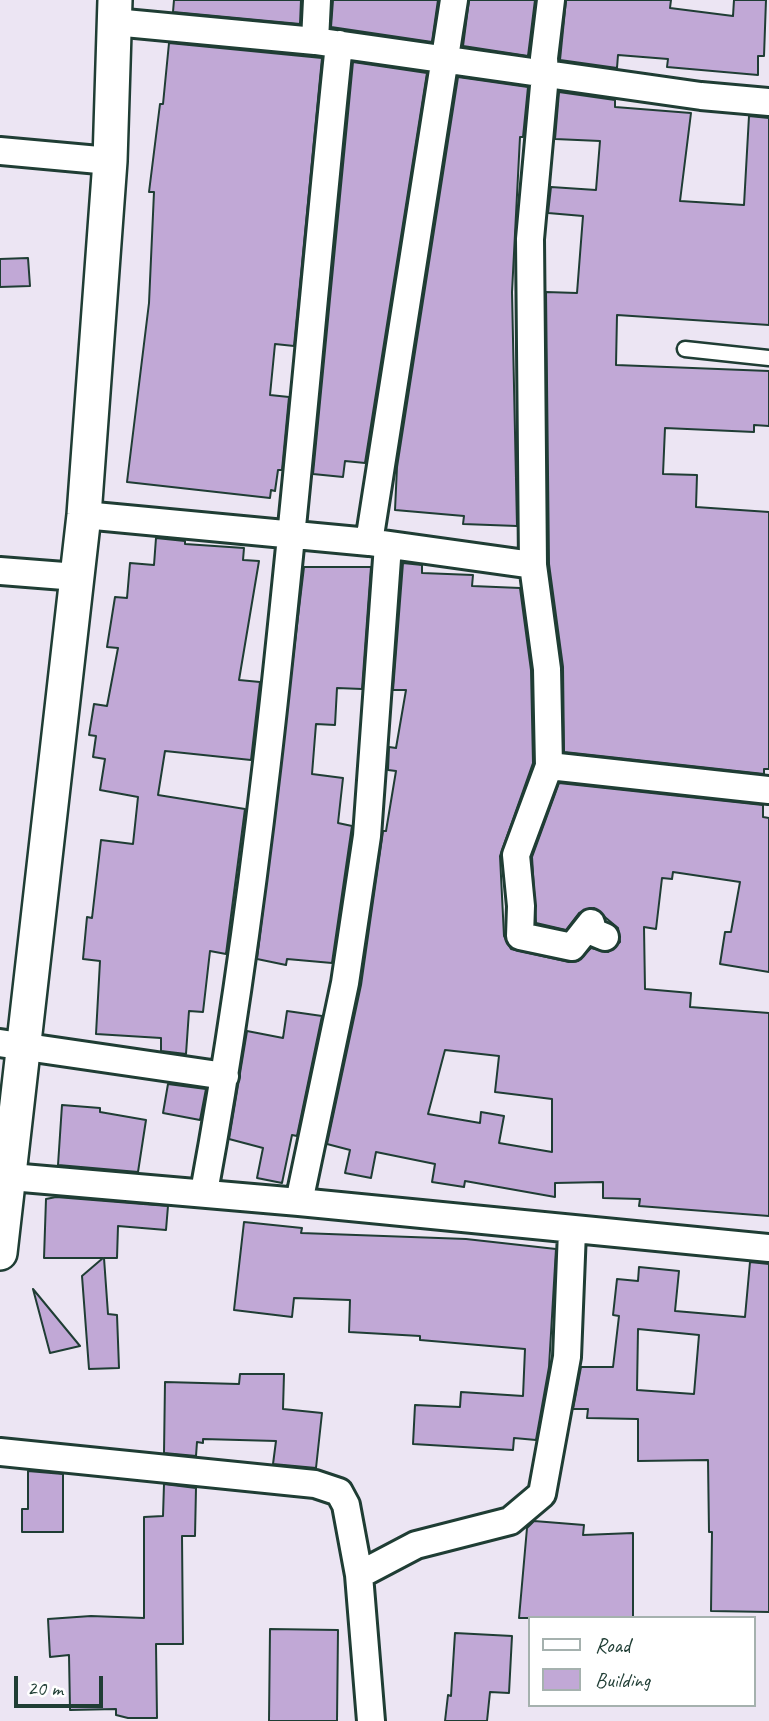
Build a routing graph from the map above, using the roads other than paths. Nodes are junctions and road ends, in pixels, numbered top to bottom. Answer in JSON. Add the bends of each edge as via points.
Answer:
{"nodes":[{"id":1,"x":317,"y":0,"type":"edge"},
{"id":2,"x":454,"y":0,"type":"edge"},
{"id":3,"x":551,"y":0,"type":"edge"},
{"id":4,"x":115,"y":11,"type":"edge"},
{"id":5,"x":327,"y":42,"type":"junction"},
{"id":6,"x":446,"y":60,"type":"junction"},
{"id":7,"x":545,"y":75,"type":"junction"},
{"id":8,"x":769,"y":103,"type":"edge"},
{"id":9,"x":0,"y":151,"type":"edge"},
{"id":10,"x":110,"y":161,"type":"junction"},
{"id":11,"x":685,"y":349,"type":"dead end"},
{"id":12,"x":769,"y":358,"type":"edge"},
{"id":13,"x":83,"y":515,"type":"junction"},
{"id":14,"x":292,"y":536,"type":"junction"},
{"id":15,"x":378,"y":544,"type":"junction"},
{"id":16,"x":533,"y":565,"type":"junction"},
{"id":17,"x":0,"y":571,"type":"edge"},
{"id":18,"x":77,"y":577,"type":"junction"},
{"id":19,"x":549,"y":766,"type":"junction"},
{"id":20,"x":769,"y":790,"type":"edge"},
{"id":21,"x":605,"y":937,"type":"dead end"},
{"id":22,"x":12,"y":1045,"type":"edge"},
{"id":23,"x":225,"y":1076,"type":"junction"},
{"id":24,"x":11,"y":1177,"type":"junction"},
{"id":25,"x":204,"y":1192,"type":"junction"},
{"id":26,"x":299,"y":1202,"type":"junction"},
{"id":27,"x":572,"y":1231,"type":"junction"},
{"id":28,"x":769,"y":1248,"type":"edge"},
{"id":29,"x":0,"y":1252,"type":"edge"},
{"id":30,"x":0,"y":1452,"type":"edge"},
{"id":31,"x":359,"y":1576,"type":"junction"},
{"id":32,"x":370,"y":1721,"type":"edge"}],
"edges":[{"from":1,"to":5,"type":"street"},
{"from":2,"to":6,"type":"street"},
{"from":3,"to":7,"type":"street"},
{"from":4,"to":5,"type":"street"},
{"from":4,"to":10,"type":"street"},
{"from":5,"to":6,"type":"street"},
{"from":5,"to":14,"type":"street"},
{"from":6,"to":7,"type":"street"},
{"from":6,"to":15,"type":"street"},
{"from":7,"to":8,"type":"street"},
{"from":7,"to":16,"type":"street","via":[[530,239]]},
{"from":9,"to":10,"type":"street"},
{"from":10,"to":13,"type":"street"},
{"from":11,"to":12,"type":"lane"},
{"from":13,"to":14,"type":"street"},
{"from":13,"to":18,"type":"street"},
{"from":14,"to":15,"type":"street"},
{"from":14,"to":23,"type":"street","via":[[266,776]]},
{"from":15,"to":16,"type":"street"},
{"from":15,"to":26,"type":"street","via":[[368,836],[345,984]]},
{"from":16,"to":19,"type":"street","via":[[547,669]]},
{"from":17,"to":18,"type":"street"},
{"from":18,"to":22,"type":"street"},
{"from":19,"to":20,"type":"street"},
{"from":19,"to":21,"type":"street","via":[[516,855],[520,936],[572,947],[591,923],[593,932]]},
{"from":22,"to":23,"type":"street"},
{"from":22,"to":24,"type":"street"},
{"from":23,"to":25,"type":"street"},
{"from":24,"to":25,"type":"street"},
{"from":24,"to":29,"type":"street"},
{"from":25,"to":26,"type":"street"},
{"from":26,"to":27,"type":"street"},
{"from":27,"to":28,"type":"street"},
{"from":27,"to":31,"type":"street","via":[[567,1357],[542,1494],[510,1521],[416,1545]]},
{"from":30,"to":31,"type":"street","via":[[316,1484],[340,1492]]},
{"from":31,"to":32,"type":"street"}]}
